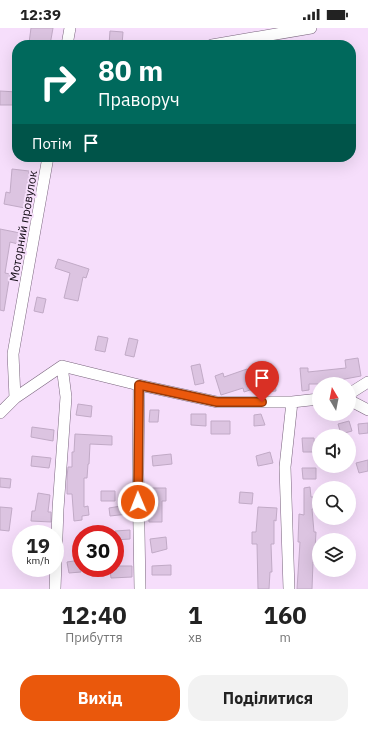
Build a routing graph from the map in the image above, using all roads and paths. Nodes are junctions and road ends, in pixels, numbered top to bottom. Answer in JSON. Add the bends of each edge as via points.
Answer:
{"nodes":[{"id":1,"x":70,"y":28,"type":"edge"},
{"id":2,"x":311,"y":28,"type":"edge"},
{"id":3,"x":68,"y":40,"type":"edge"},
{"id":4,"x":241,"y":40,"type":"edge"},
{"id":5,"x":47,"y":162,"type":"edge"},
{"id":6,"x":62,"y":366,"type":"junction"},
{"id":7,"x":368,"y":382,"type":"edge"},
{"id":8,"x":139,"y":385,"type":"junction"},
{"id":9,"x":356,"y":390,"type":"edge"},
{"id":10,"x":15,"y":398,"type":"junction"},
{"id":11,"x":312,"y":400,"type":"edge"},
{"id":12,"x":292,"y":402,"type":"junction"},
{"id":13,"x":356,"y":404,"type":"edge"},
{"id":14,"x":368,"y":410,"type":"edge"},
{"id":15,"x":0,"y":413,"type":"edge"},
{"id":16,"x":55,"y":589,"type":"edge"},
{"id":17,"x":140,"y":589,"type":"edge"},
{"id":18,"x":288,"y":589,"type":"edge"}],
"edges":[{"from":1,"to":3,"type":"street"},
{"from":2,"to":4,"type":"street"},
{"from":5,"to":10,"type":"street","name":"Моторний провулок","via":[[13,354]]},
{"from":6,"to":8,"type":"street"},
{"from":6,"to":10,"type":"street"},
{"from":6,"to":16,"type":"street","via":[[66,397]]},
{"from":7,"to":9,"type":"street"},
{"from":8,"to":12,"type":"street","via":[[217,402]]},
{"from":8,"to":17,"type":"street"},
{"from":10,"to":15,"type":"street"},
{"from":11,"to":12,"type":"street"},
{"from":12,"to":18,"type":"street","via":[[285,467]]},
{"from":13,"to":14,"type":"street"}]}
